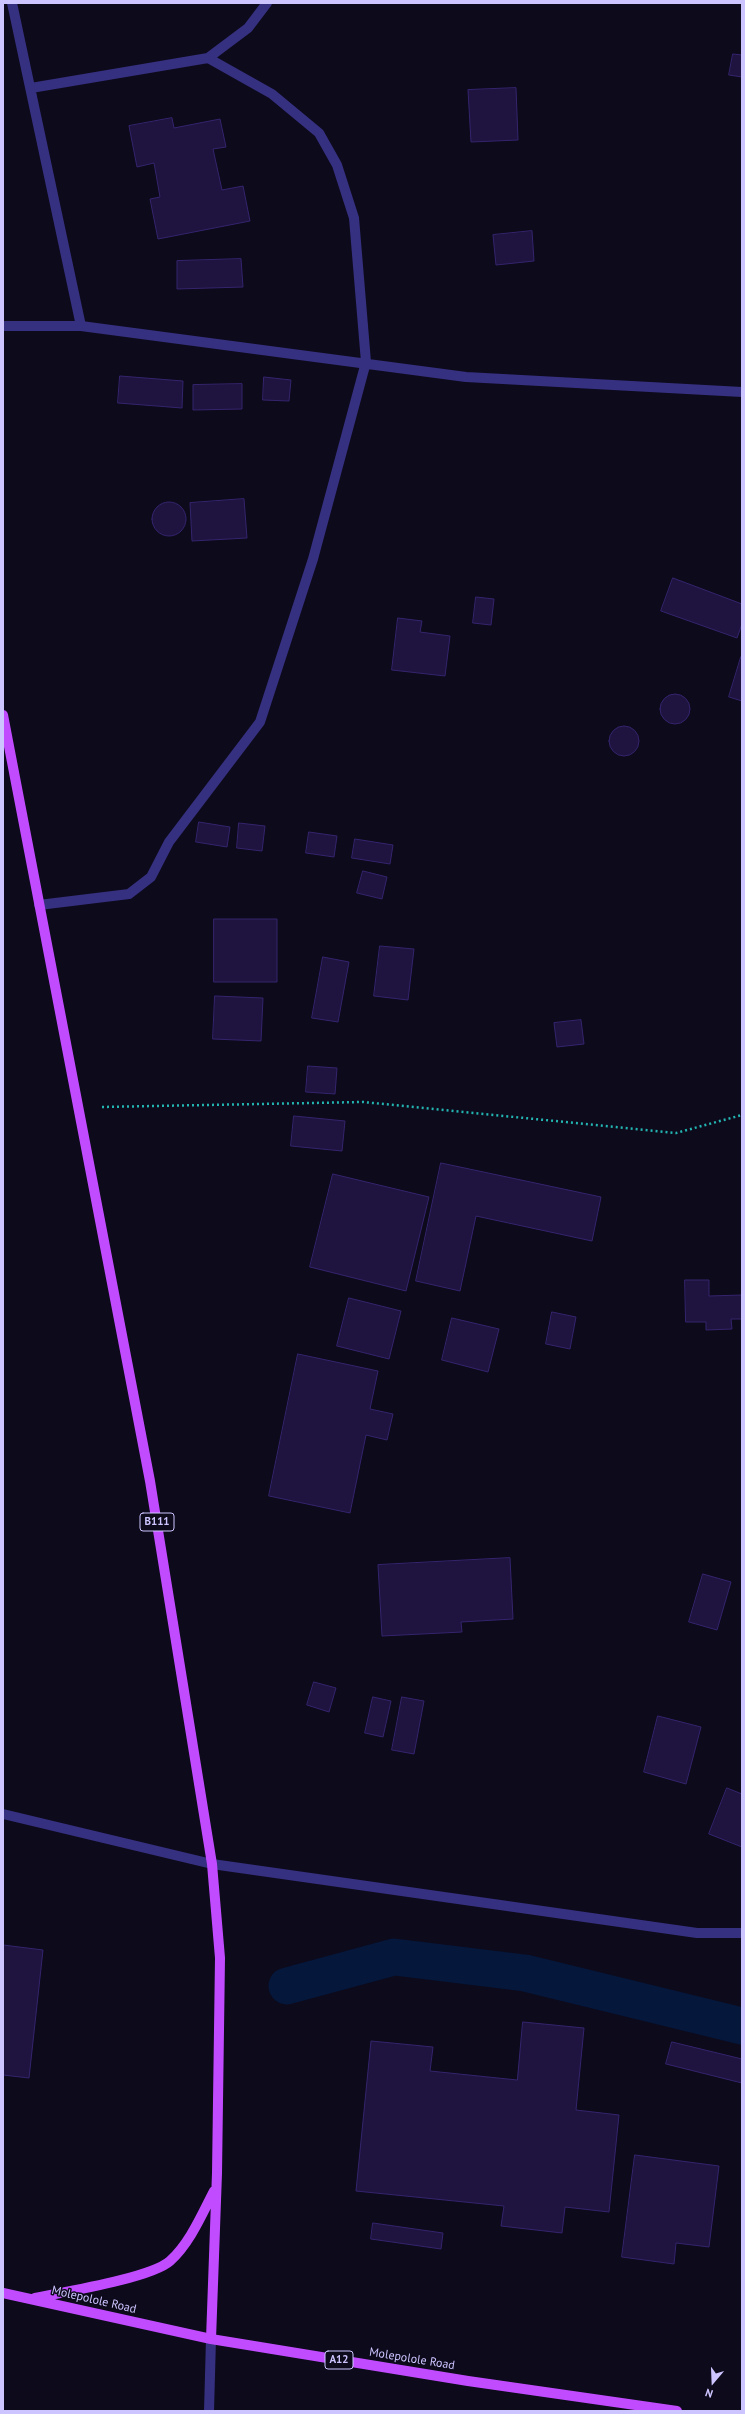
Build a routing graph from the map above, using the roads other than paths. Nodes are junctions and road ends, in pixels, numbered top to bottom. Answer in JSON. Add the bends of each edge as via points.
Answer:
{"nodes":[{"id":1,"x":12,"y":3,"type":"edge"},
{"id":2,"x":267,"y":3,"type":"edge"},
{"id":3,"x":208,"y":58,"type":"junction"},
{"id":4,"x":31,"y":88,"type":"junction"},
{"id":5,"x":3,"y":326,"type":"edge"},
{"id":6,"x":81,"y":326,"type":"junction"},
{"id":7,"x":366,"y":362,"type":"junction"},
{"id":8,"x":742,"y":392,"type":"edge"},
{"id":9,"x":3,"y":714,"type":"edge"},
{"id":10,"x":39,"y":905,"type":"junction"},
{"id":11,"x":3,"y":1814,"type":"edge"},
{"id":12,"x":212,"y":1864,"type":"junction"},
{"id":13,"x":742,"y":1933,"type":"edge"},
{"id":14,"x":216,"y":2188,"type":"junction"},
{"id":15,"x":3,"y":2292,"type":"edge"},
{"id":16,"x":31,"y":2299,"type":"junction"},
{"id":17,"x":211,"y":2339,"type":"junction"},
{"id":18,"x":209,"y":2411,"type":"edge"},
{"id":19,"x":677,"y":2411,"type":"edge"}],
"edges":[{"from":1,"to":4,"type":"street"},
{"from":2,"to":3,"type":"street","via":[[248,28]]},
{"from":3,"to":4,"type":"street"},
{"from":3,"to":7,"type":"street","via":[[272,94],[319,133],[338,165],[354,218]]},
{"from":4,"to":6,"type":"street"},
{"from":5,"to":6,"type":"street"},
{"from":6,"to":7,"type":"street"},
{"from":7,"to":8,"type":"street","via":[[466,377]]},
{"from":7,"to":10,"type":"street","via":[[313,559],[260,722],[169,842],[152,877],[129,894]]},
{"from":9,"to":10,"type":"main road","number":"B111"},
{"from":10,"to":12,"type":"main road","number":"B111","via":[[150,1481]]},
{"from":11,"to":12,"type":"street"},
{"from":12,"to":13,"type":"street","via":[[697,1933]]},
{"from":12,"to":14,"type":"main road","number":"B111","via":[[220,1958]]},
{"from":14,"to":16,"type":"main road","via":[[189,2237],[170,2261],[146,2273]]},
{"from":14,"to":17,"type":"main road","number":"B111"},
{"from":15,"to":16,"type":"main road","name":"Molepolole Road","number":"A12"},
{"from":16,"to":17,"type":"main road","name":"Molepolole Road","number":"A12"},
{"from":17,"to":18,"type":"street"},
{"from":17,"to":19,"type":"main road","name":"Molepolole Road","number":"A12","via":[[461,2380]]}]}
